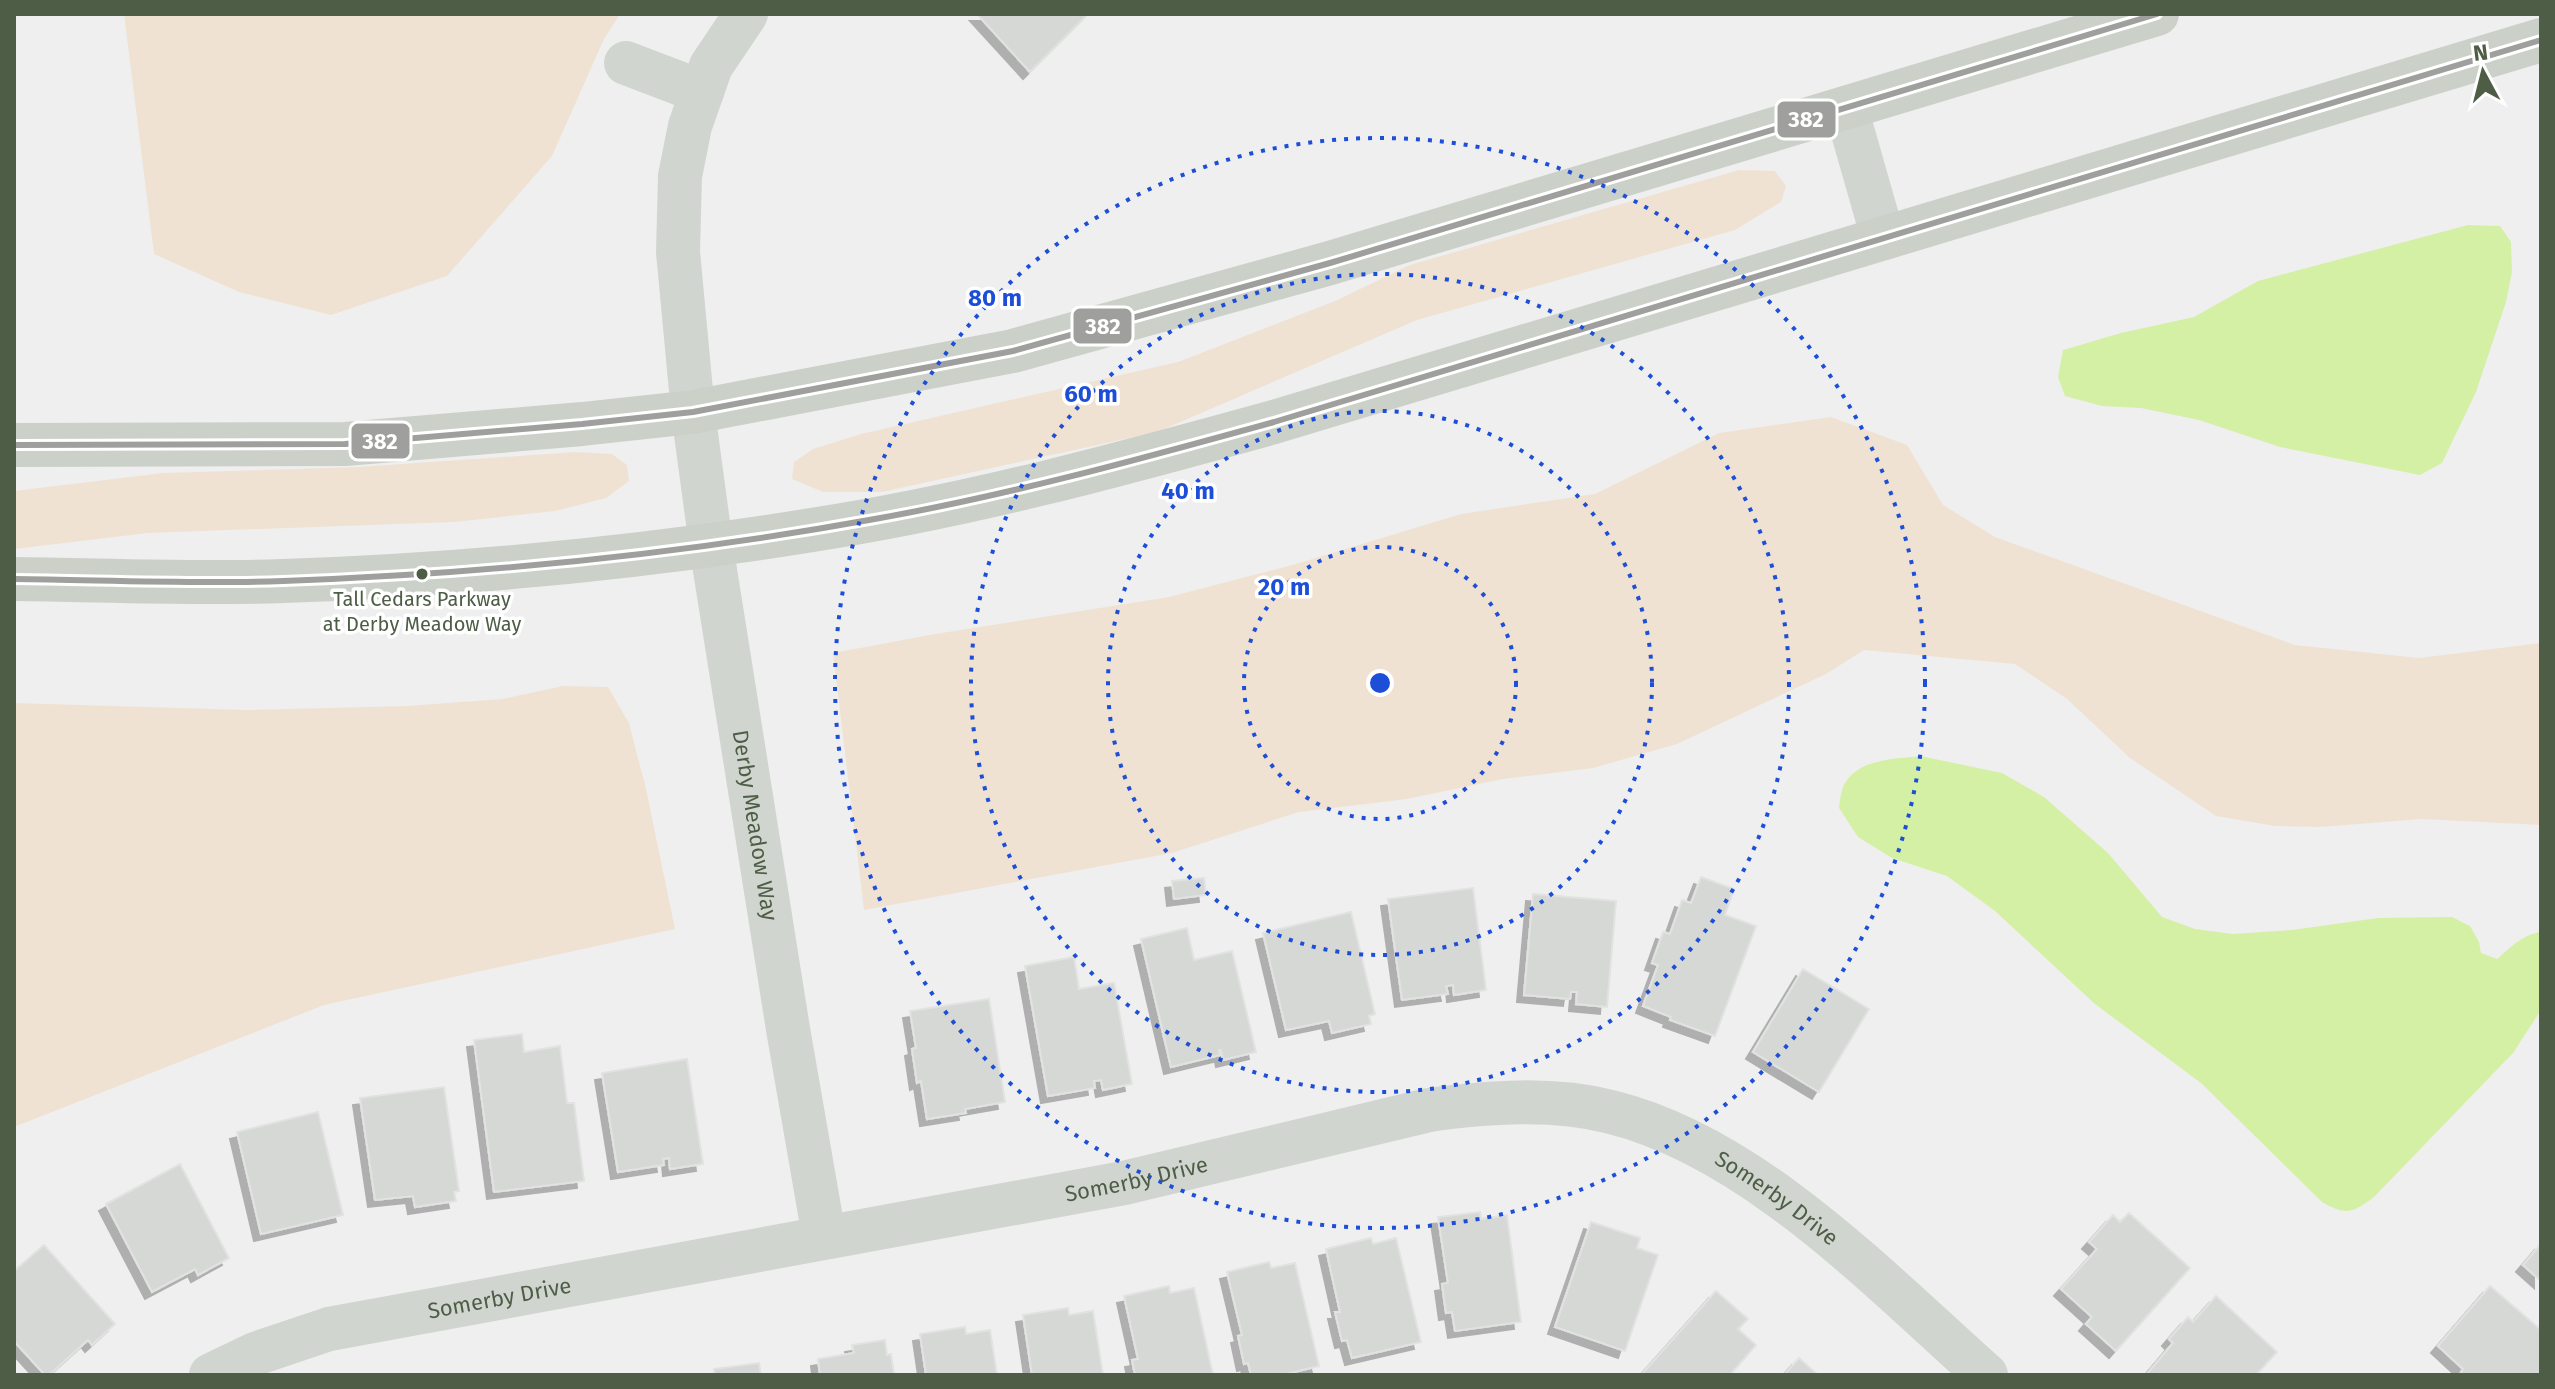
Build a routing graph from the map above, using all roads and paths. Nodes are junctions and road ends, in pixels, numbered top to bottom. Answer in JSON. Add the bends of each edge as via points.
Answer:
{"nodes":[{"id":1,"x":746,"y":14,"type":"edge"},
{"id":2,"x":2157,"y":14,"type":"edge"},
{"id":3,"x":2541,"y":40,"type":"edge"},
{"id":4,"x":626,"y":63,"type":"dead end"},
{"id":5,"x":702,"y":92,"type":"junction"},
{"id":6,"x":1846,"y":108,"type":"junction"},
{"id":7,"x":1883,"y":238,"type":"junction"},
{"id":8,"x":693,"y":412,"type":"junction"},
{"id":9,"x":14,"y":445,"type":"edge"},
{"id":10,"x":711,"y":545,"type":"junction"},
{"id":11,"x":14,"y":579,"type":"edge"},
{"id":12,"x":824,"y":1236,"type":"junction"},
{"id":13,"x":211,"y":1375,"type":"edge"},
{"id":14,"x":1986,"y":1375,"type":"edge"}],
"edges":[{"from":1,"to":5,"type":"street","name":"Derby Meadow Way","via":[[711,66]]},
{"from":2,"to":6,"type":"main road"},
{"from":3,"to":7,"type":"main road"},
{"from":4,"to":5,"type":"street"},
{"from":5,"to":8,"type":"street","name":"Derby Meadow Way","via":[[680,176],[678,237]]},
{"from":6,"to":7,"type":"street"},
{"from":6,"to":8,"type":"main road","via":[[1115,325],[1013,351]]},
{"from":7,"to":10,"type":"main road","via":[[1089,473],[845,524]]},
{"from":8,"to":9,"type":"main road","via":[[345,444]]},
{"from":8,"to":10,"type":"street","name":"Derby Meadow Way"},
{"from":10,"to":11,"type":"main road","via":[[457,572],[281,581]]},
{"from":10,"to":12,"type":"street","name":"Derby Meadow Way"},
{"from":12,"to":13,"type":"street","name":"Somerby Drive","via":[[329,1329]]},
{"from":12,"to":14,"type":"street","name":"Somerby Drive","via":[[1124,1183],[1429,1110],[1533,1102],[1609,1111],[1667,1130],[1775,1194]]}]}
